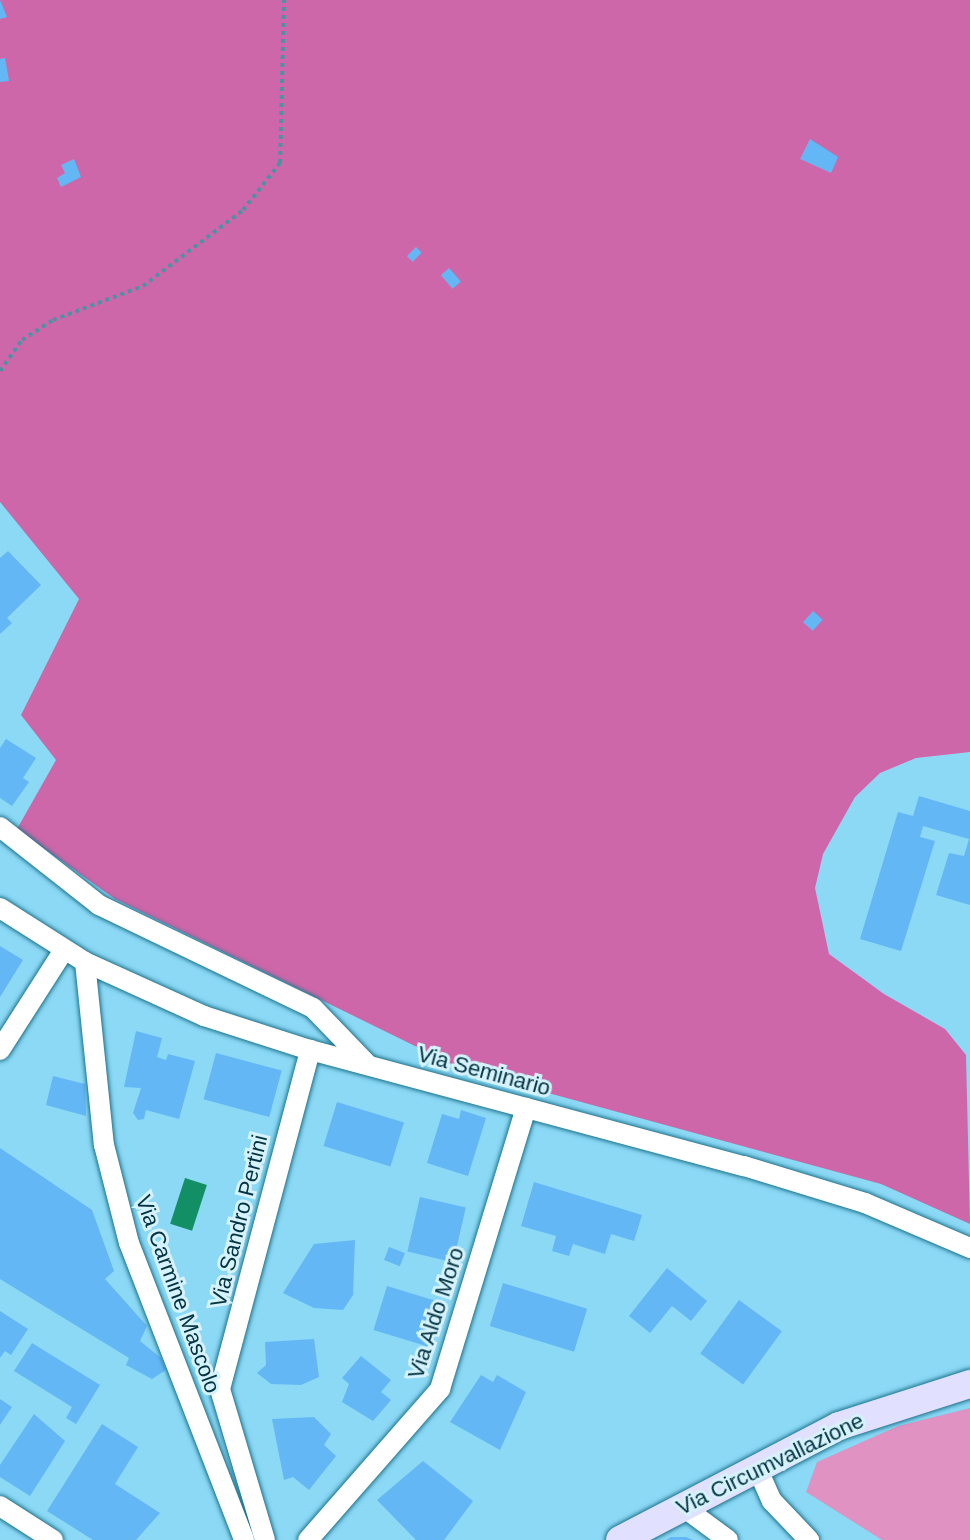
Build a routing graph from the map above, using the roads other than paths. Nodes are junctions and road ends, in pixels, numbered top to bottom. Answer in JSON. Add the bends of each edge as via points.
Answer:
{"nodes":[{"id":1,"x":0,"y":827,"type":"edge"},
{"id":2,"x":0,"y":908,"type":"edge"},
{"id":3,"x":64,"y":950,"type":"junction"},
{"id":4,"x":85,"y":962,"type":"junction"},
{"id":5,"x":0,"y":1050,"type":"edge"},
{"id":6,"x":310,"y":1050,"type":"junction"},
{"id":7,"x":367,"y":1064,"type":"junction"},
{"id":8,"x":526,"y":1108,"type":"junction"},
{"id":9,"x":970,"y":1248,"type":"edge"},
{"id":10,"x":970,"y":1384,"type":"edge"},
{"id":11,"x":758,"y":1470,"type":"junction"},
{"id":12,"x":0,"y":1506,"type":"edge"},
{"id":13,"x":682,"y":1506,"type":"junction"},
{"id":14,"x":53,"y":1540,"type":"edge"},
{"id":15,"x":244,"y":1540,"type":"edge"},
{"id":16,"x":265,"y":1540,"type":"edge"},
{"id":17,"x":308,"y":1540,"type":"edge"},
{"id":18,"x":620,"y":1540,"type":"edge"},
{"id":19,"x":728,"y":1540,"type":"edge"},
{"id":20,"x":809,"y":1540,"type":"edge"}],
"edges":[{"from":1,"to":7,"type":"street","via":[[99,905],[313,1008]]},
{"from":2,"to":3,"type":"street","name":"Via Seminario"},
{"from":3,"to":4,"type":"street","name":"Via Seminario"},
{"from":3,"to":5,"type":"street"},
{"from":4,"to":6,"type":"street","name":"Via Seminario","via":[[204,1016]]},
{"from":4,"to":15,"type":"street","name":"Via Carmine Mascolo","via":[[104,1145],[129,1243]]},
{"from":6,"to":7,"type":"street","name":"Via Seminario"},
{"from":6,"to":16,"type":"street","name":"Via Sandro Pertini","via":[[220,1389]]},
{"from":7,"to":8,"type":"street","name":"Via Seminario"},
{"from":8,"to":9,"type":"street","name":"Via Seminario","via":[[865,1203]]},
{"from":8,"to":17,"type":"street","name":"Via Aldo Moro","via":[[440,1389]]},
{"from":10,"to":11,"type":"street","name":"Via Circumvallazione","via":[[839,1426]]},
{"from":11,"to":13,"type":"street","name":"Via Circumvallazione"},
{"from":11,"to":20,"type":"street","via":[[772,1501]]},
{"from":12,"to":14,"type":"street"},
{"from":13,"to":18,"type":"street","name":"Via Circumvallazione"},
{"from":13,"to":19,"type":"street"}]}
